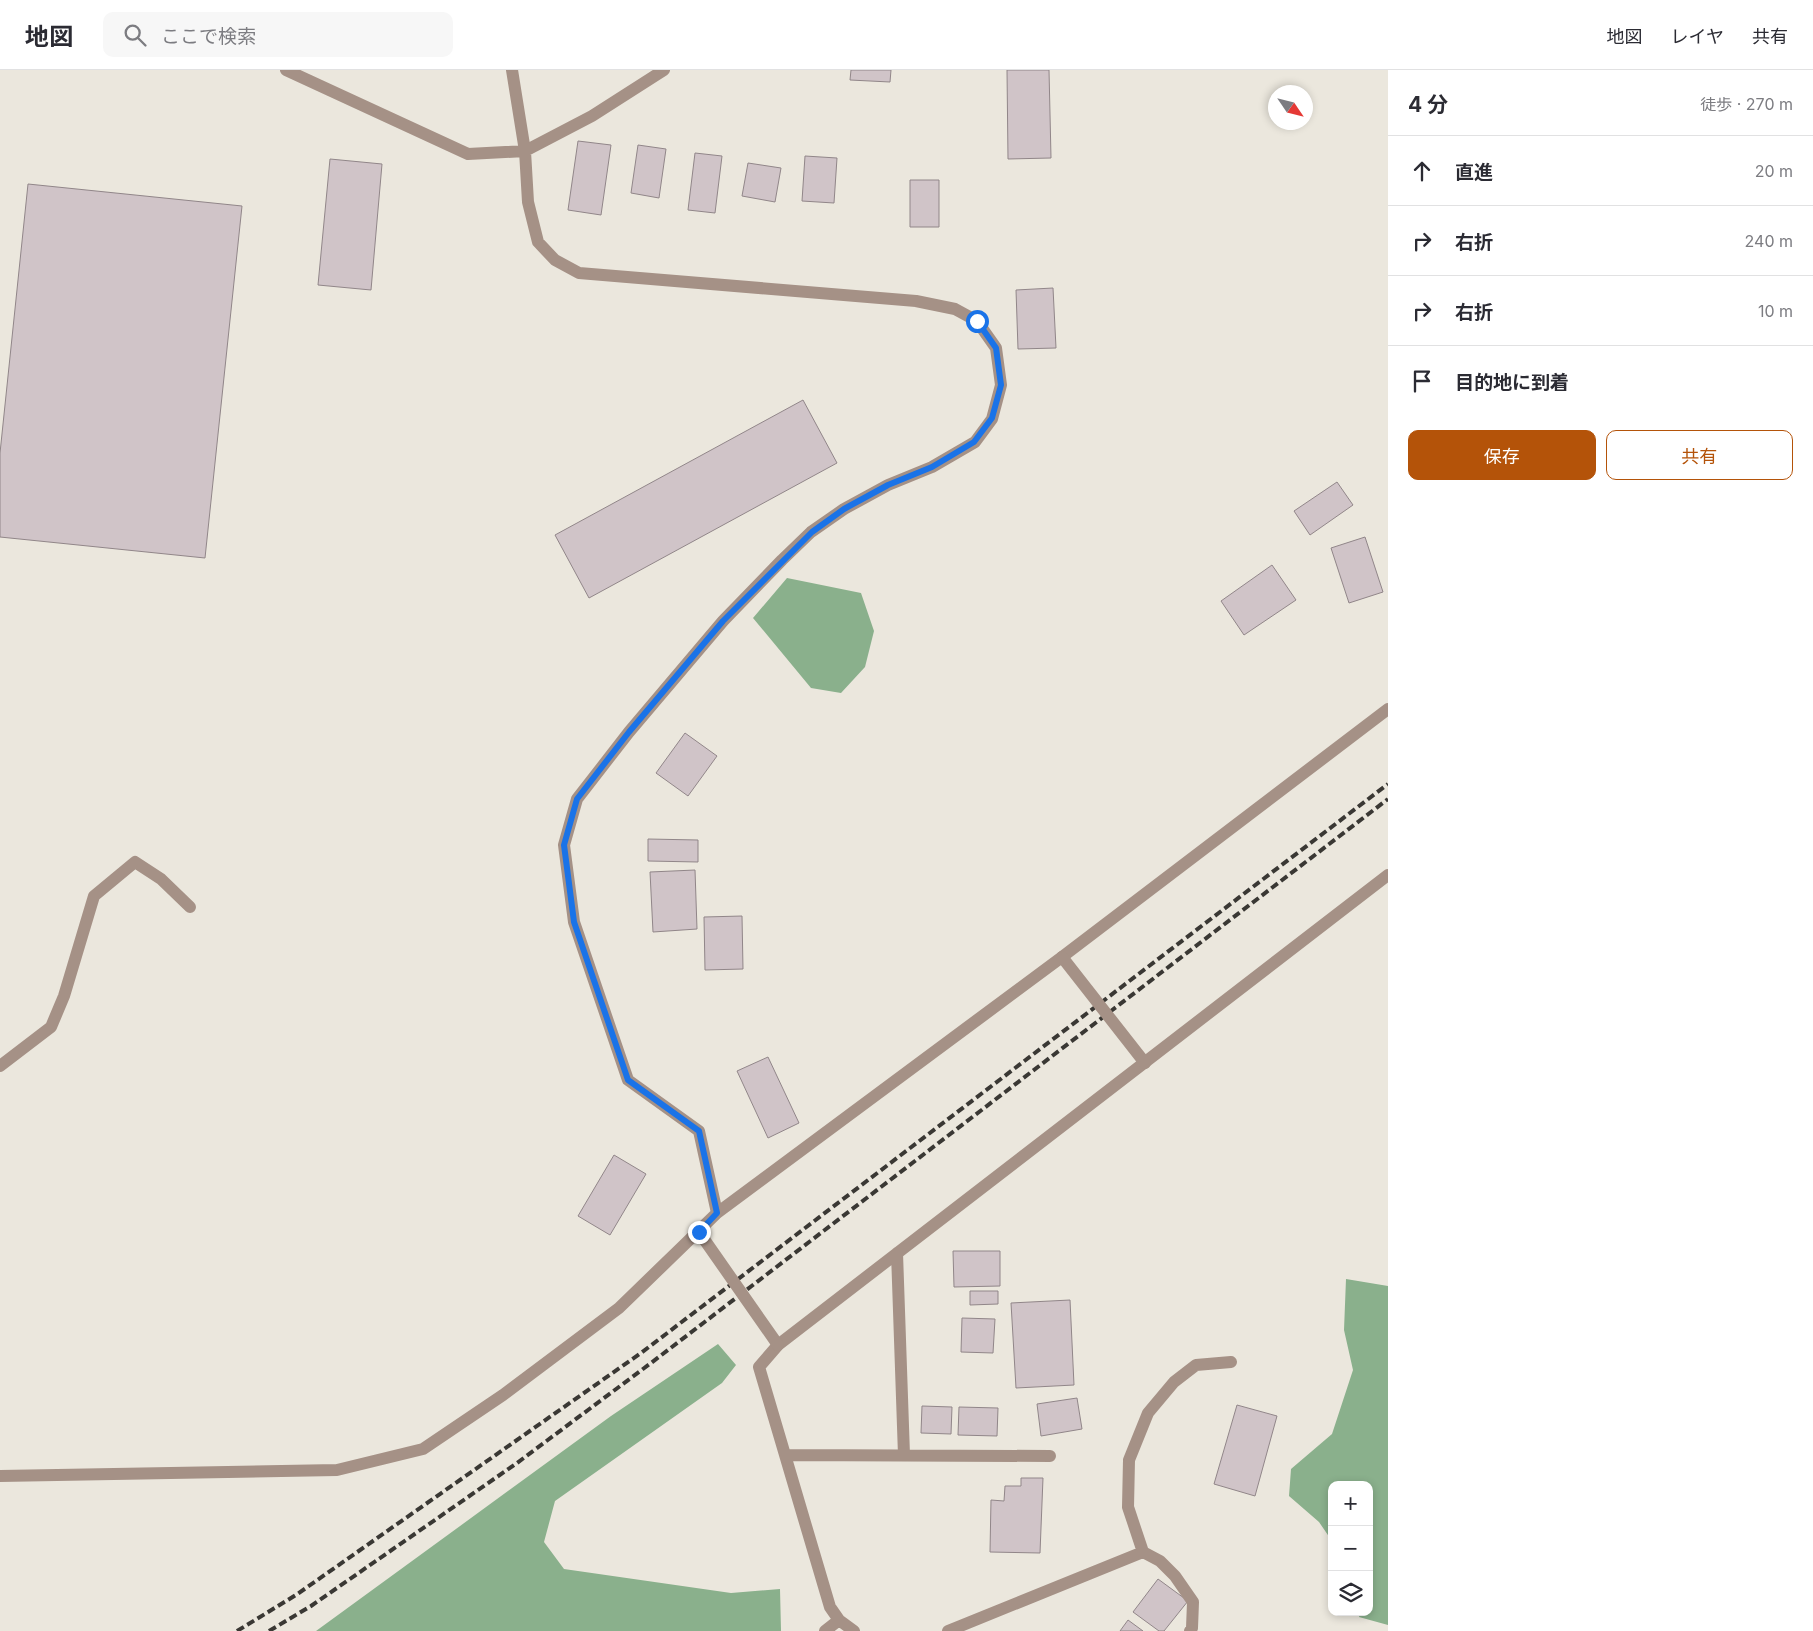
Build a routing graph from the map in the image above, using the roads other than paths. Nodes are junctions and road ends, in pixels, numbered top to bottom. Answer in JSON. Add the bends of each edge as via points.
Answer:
{"nodes":[{"id":1,"x":286,"y":70,"type":"edge"},
{"id":2,"x":512,"y":70,"type":"edge"},
{"id":3,"x":664,"y":70,"type":"edge"},
{"id":4,"x":526,"y":151,"type":"junction"},
{"id":5,"x":1388,"y":709,"type":"edge"},
{"id":6,"x":1388,"y":875,"type":"edge"},
{"id":7,"x":190,"y":907,"type":"dead end"},
{"id":8,"x":1062,"y":958,"type":"junction"},
{"id":9,"x":1145,"y":1063,"type":"junction"},
{"id":10,"x":0,"y":1066,"type":"edge"},
{"id":11,"x":717,"y":1213,"type":"junction"},
{"id":12,"x":699,"y":1232,"type":"junction"},
{"id":13,"x":898,"y":1253,"type":"junction"},
{"id":14,"x":778,"y":1345,"type":"junction"},
{"id":15,"x":1231,"y":1362,"type":"dead end"},
{"id":16,"x":785,"y":1455,"type":"junction"},
{"id":17,"x":904,"y":1455,"type":"junction"},
{"id":18,"x":1050,"y":1456,"type":"dead end"},
{"id":19,"x":0,"y":1476,"type":"edge"},
{"id":20,"x":1143,"y":1552,"type":"junction"},
{"id":21,"x":839,"y":1620,"type":"junction"},
{"id":22,"x":825,"y":1631,"type":"edge"},
{"id":23,"x":854,"y":1631,"type":"edge"},
{"id":24,"x":948,"y":1631,"type":"edge"},
{"id":25,"x":1190,"y":1631,"type":"edge"}],
"edges":[{"from":1,"to":4,"type":"street","via":[[468,154]]},
{"from":2,"to":4,"type":"street"},
{"from":3,"to":4,"type":"street","via":[[592,116]]},
{"from":4,"to":11,"type":"street","via":[[528,202],[538,242],[555,260],[579,273],[916,301],[955,309],[977,321],[996,348],[1001,385],[992,418],[974,442],[932,467],[888,485],[844,509],[812,532],[723,621],[577,799],[564,845],[577,931],[628,1080],[699,1131]]},
{"from":5,"to":8,"type":"street"},
{"from":6,"to":9,"type":"street"},
{"from":7,"to":10,"type":"street","via":[[161,879],[135,862],[94,896],[64,996],[51,1027]]},
{"from":8,"to":9,"type":"street","bridge":true},
{"from":8,"to":11,"type":"street"},
{"from":9,"to":13,"type":"street"},
{"from":11,"to":12,"type":"street"},
{"from":12,"to":14,"type":"street","bridge":true},
{"from":12,"to":19,"type":"street","via":[[619,1308],[503,1395],[423,1449],[337,1470]]},
{"from":13,"to":14,"type":"street"},
{"from":13,"to":17,"type":"street"},
{"from":14,"to":16,"type":"street","via":[[758,1367]]},
{"from":15,"to":20,"type":"street","via":[[1196,1365],[1174,1382],[1148,1413],[1129,1460],[1128,1507]]},
{"from":16,"to":17,"type":"street"},
{"from":16,"to":21,"type":"street","via":[[830,1606]]},
{"from":17,"to":18,"type":"street"},
{"from":20,"to":24,"type":"street"},
{"from":20,"to":25,"type":"street","via":[[1160,1560],[1193,1602]]},
{"from":21,"to":22,"type":"street"},
{"from":21,"to":23,"type":"street"}]}
